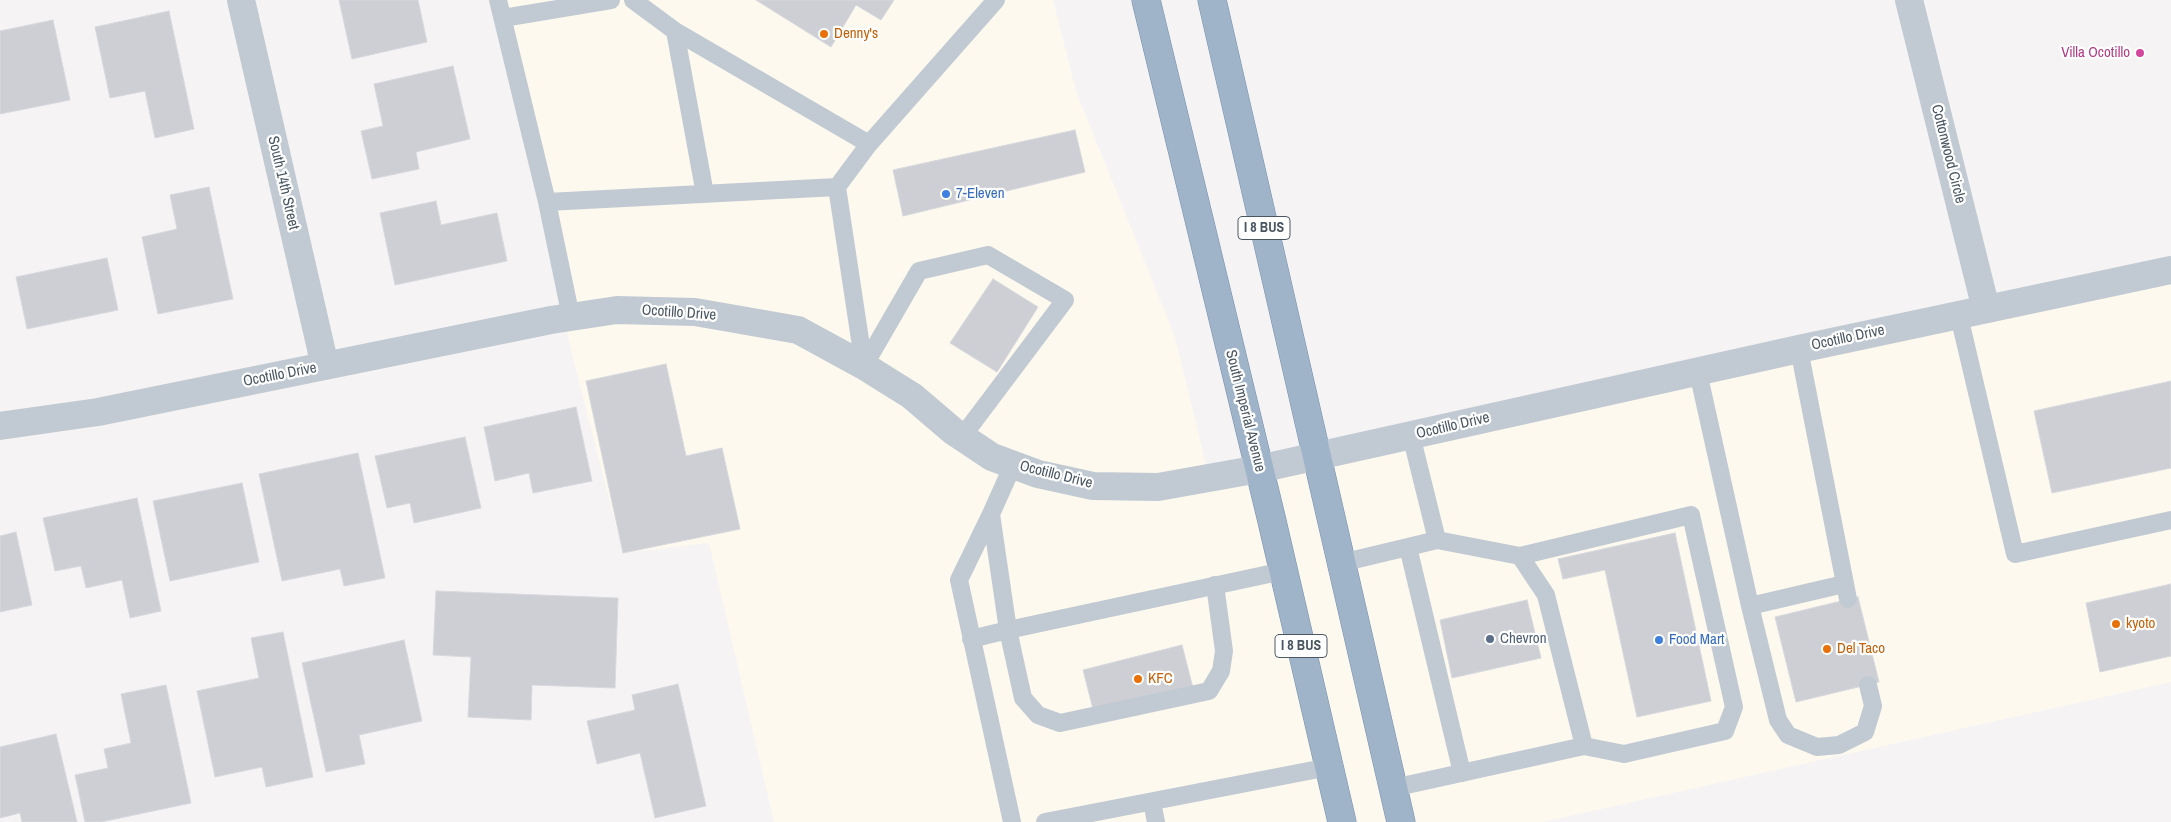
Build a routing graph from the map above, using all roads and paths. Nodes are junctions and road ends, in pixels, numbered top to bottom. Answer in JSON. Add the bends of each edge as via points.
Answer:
{"nodes":[{"id":1,"x":241,"y":0,"type":"edge"},
{"id":2,"x":498,"y":0,"type":"edge"},
{"id":3,"x":611,"y":0,"type":"edge"},
{"id":4,"x":633,"y":0,"type":"edge"},
{"id":5,"x":996,"y":0,"type":"edge"},
{"id":6,"x":1146,"y":0,"type":"edge"},
{"id":7,"x":1212,"y":0,"type":"edge"},
{"id":8,"x":1909,"y":0,"type":"edge"},
{"id":9,"x":502,"y":18,"type":"junction"},
{"id":10,"x":675,"y":31,"type":"junction"},
{"id":11,"x":869,"y":144,"type":"junction"},
{"id":12,"x":836,"y":187,"type":"junction"},
{"id":13,"x":705,"y":194,"type":"junction"},
{"id":14,"x":547,"y":202,"type":"junction"},
{"id":15,"x":2171,"y":270,"type":"edge"},
{"id":16,"x":1986,"y":309,"type":"junction"},
{"id":17,"x":1959,"y":316,"type":"junction"},
{"id":18,"x":571,"y":317,"type":"junction"},
{"id":19,"x":1799,"y":348,"type":"junction"},
{"id":20,"x":325,"y":366,"type":"junction"},
{"id":21,"x":864,"y":366,"type":"junction"},
{"id":22,"x":1698,"y":372,"type":"junction"},
{"id":23,"x":0,"y":426,"type":"edge"},
{"id":24,"x":1410,"y":435,"type":"junction"},
{"id":25,"x":962,"y":437,"type":"junction"},
{"id":26,"x":1316,"y":456,"type":"junction"},
{"id":27,"x":1013,"y":465,"type":"junction"},
{"id":28,"x":1259,"y":469,"type":"junction"},
{"id":29,"x":991,"y":514,"type":"junction"},
{"id":30,"x":2171,"y":520,"type":"edge"},
{"id":31,"x":1437,"y":540,"type":"junction"},
{"id":32,"x":1408,"y":547,"type":"junction"},
{"id":33,"x":1520,"y":556,"type":"junction"},
{"id":34,"x":1342,"y":563,"type":"junction"},
{"id":35,"x":1283,"y":571,"type":"junction"},
{"id":36,"x":1215,"y":585,"type":"junction"},
{"id":37,"x":1750,"y":606,"type":"junction"},
{"id":38,"x":1008,"y":630,"type":"junction"},
{"id":39,"x":971,"y":639,"type":"junction"},
{"id":40,"x":1868,"y":685,"type":"dead end"},
{"id":41,"x":1584,"y":746,"type":"junction"},
{"id":42,"x":1329,"y":767,"type":"junction"},
{"id":43,"x":1462,"y":773,"type":"junction"},
{"id":44,"x":1393,"y":788,"type":"junction"},
{"id":45,"x":1152,"y":802,"type":"junction"},
{"id":46,"x":1012,"y":822,"type":"edge"},
{"id":47,"x":1045,"y":822,"type":"edge"},
{"id":48,"x":1156,"y":822,"type":"edge"},
{"id":49,"x":1342,"y":822,"type":"edge"},
{"id":50,"x":1401,"y":822,"type":"edge"}],
"edges":[{"from":1,"to":20,"type":"street","name":"South 14th Street"},
{"from":2,"to":9,"type":"lane"},
{"from":3,"to":9,"type":"lane"},
{"from":4,"to":10,"type":"lane"},
{"from":5,"to":11,"type":"lane"},
{"from":6,"to":28,"type":"highway","name":"South Imperial Avenue","number":"I 8 BUS"},
{"from":7,"to":26,"type":"highway","number":"I 8 BUS"},
{"from":8,"to":16,"type":"street","name":"Cottonwood Circle"},
{"from":9,"to":14,"type":"lane"},
{"from":10,"to":11,"type":"lane"},
{"from":10,"to":13,"type":"lane"},
{"from":11,"to":12,"type":"lane"},
{"from":12,"to":13,"type":"lane"},
{"from":12,"to":21,"type":"lane"},
{"from":13,"to":14,"type":"lane"},
{"from":14,"to":18,"type":"lane"},
{"from":15,"to":16,"type":"street","name":"Ocotillo Drive"},
{"from":16,"to":17,"type":"street","name":"Ocotillo Drive"},
{"from":17,"to":19,"type":"street","name":"Ocotillo Drive"},
{"from":17,"to":30,"type":"lane","via":[[2015,554]]},
{"from":18,"to":20,"type":"street","name":"Ocotillo Drive"},
{"from":18,"to":21,"type":"street","name":"Ocotillo Drive","via":[[617,310],[695,312],[798,330]]},
{"from":19,"to":22,"type":"street","name":"Ocotillo Drive"},
{"from":19,"to":37,"type":"lane","via":[[1846,592]]},
{"from":20,"to":23,"type":"street","name":"Ocotillo Drive","via":[[98,412]]},
{"from":21,"to":25,"type":"street","name":"Ocotillo Drive","via":[[912,396]]},
{"from":21,"to":25,"type":"lane","via":[[918,271],[988,256],[1065,300]]},
{"from":22,"to":24,"type":"street","name":"Ocotillo Drive"},
{"from":22,"to":37,"type":"lane"},
{"from":24,"to":26,"type":"street","name":"Ocotillo Drive"},
{"from":24,"to":31,"type":"lane"},
{"from":25,"to":27,"type":"street","name":"Ocotillo Drive","via":[[992,457]]},
{"from":26,"to":28,"type":"street","name":"Ocotillo Drive"},
{"from":26,"to":34,"type":"highway","number":"I 8 BUS"},
{"from":27,"to":28,"type":"street","name":"Ocotillo Drive","via":[[1093,486],[1149,487]]},
{"from":27,"to":29,"type":"lane"},
{"from":28,"to":35,"type":"highway","name":"South Imperial Avenue","number":"I 8 BUS"},
{"from":29,"to":38,"type":"lane"},
{"from":29,"to":39,"type":"lane","via":[[959,580]]},
{"from":31,"to":32,"type":"lane"},
{"from":31,"to":33,"type":"lane"},
{"from":32,"to":34,"type":"lane"},
{"from":32,"to":43,"type":"lane"},
{"from":33,"to":41,"type":"lane","via":[[1546,595]]},
{"from":33,"to":41,"type":"lane","via":[[1691,515],[1734,707],[1725,731],[1624,754]]},
{"from":34,"to":44,"type":"highway","number":"I 8 BUS"},
{"from":35,"to":36,"type":"lane"},
{"from":35,"to":42,"type":"highway","name":"South Imperial Avenue","number":"I 8 BUS"},
{"from":36,"to":38,"type":"lane"},
{"from":36,"to":38,"type":"lane","via":[[1224,651],[1221,671],[1209,691],[1060,723],[1038,716],[1024,698]]},
{"from":37,"to":40,"type":"lane","via":[[1778,720],[1788,735],[1817,747],[1840,745],[1865,732],[1873,706]]},
{"from":38,"to":39,"type":"lane"},
{"from":39,"to":46,"type":"lane"},
{"from":41,"to":43,"type":"lane"},
{"from":42,"to":45,"type":"lane"},
{"from":42,"to":49,"type":"highway","name":"South Imperial Avenue","number":"I 8 BUS"},
{"from":43,"to":44,"type":"lane"},
{"from":44,"to":50,"type":"highway","number":"I 8 BUS"},
{"from":45,"to":47,"type":"lane"},
{"from":45,"to":48,"type":"lane"}]}
